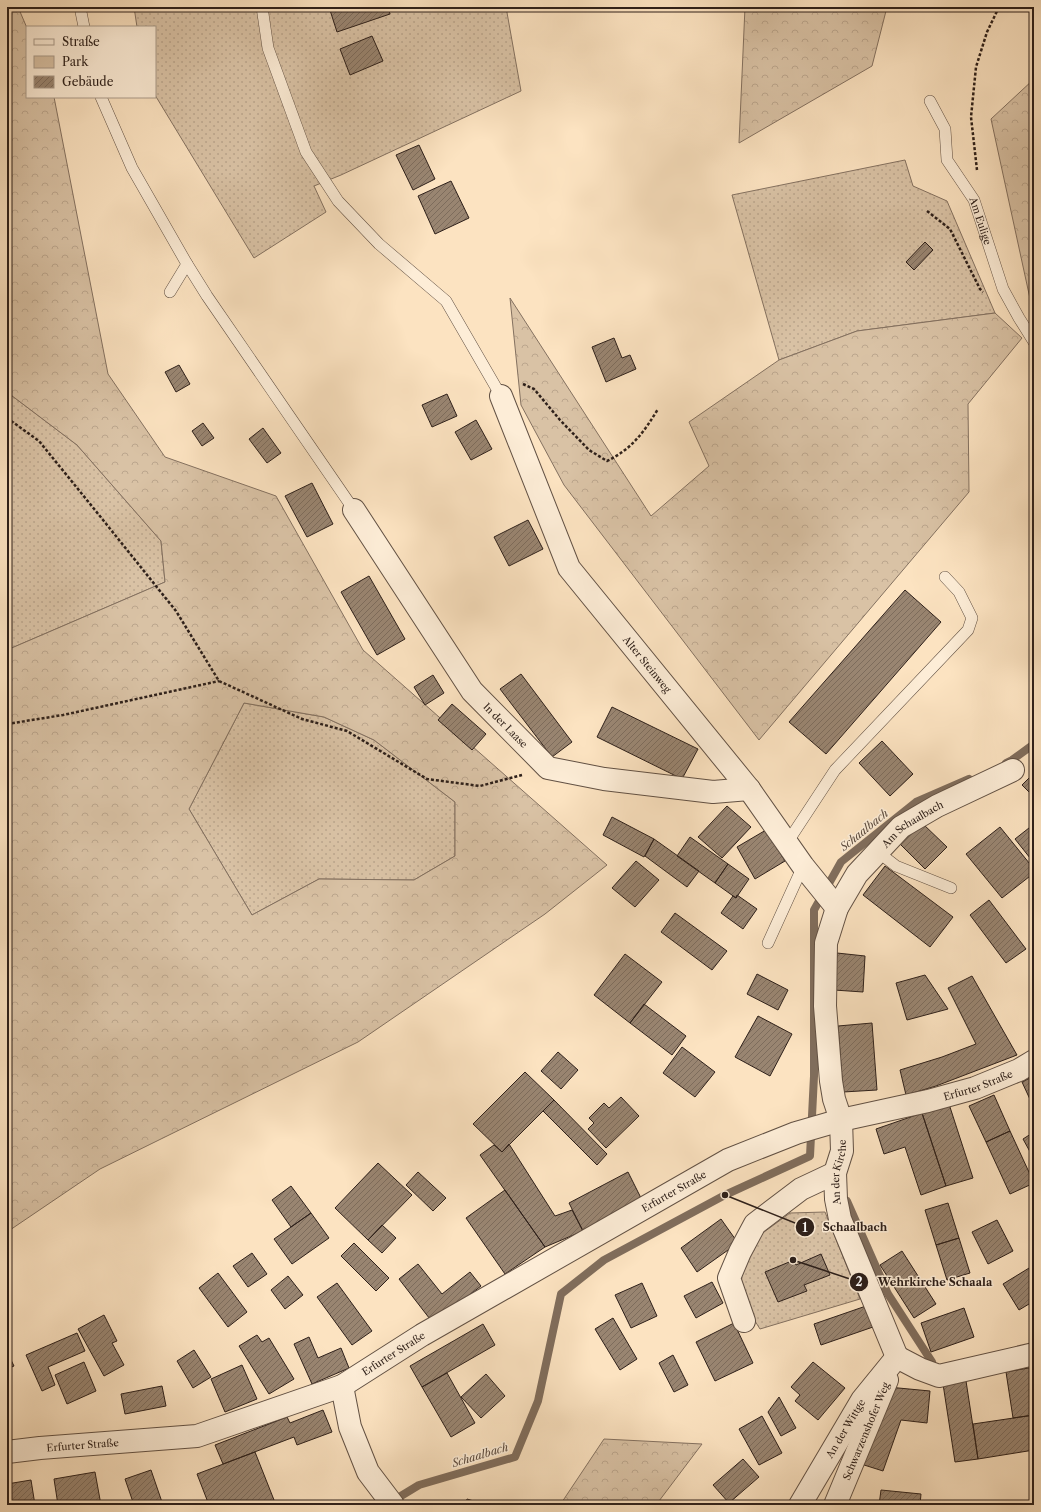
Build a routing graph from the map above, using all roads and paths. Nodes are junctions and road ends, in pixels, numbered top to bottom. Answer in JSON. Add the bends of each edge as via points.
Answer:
{"nodes":[{"id":1,"x":80,"y":7,"type":"edge"},
{"id":2,"x":262,"y":7,"type":"edge"},
{"id":3,"x":999,"y":7,"type":"edge"},
{"id":4,"x":84,"y":26,"type":"edge"},
{"id":5,"x":101,"y":98,"type":"edge"},
{"id":6,"x":930,"y":101,"type":"dead end"},
{"id":7,"x":979,"y":176,"type":"dead end"},
{"id":8,"x":927,"y":211,"type":"dead end"},
{"id":9,"x":187,"y":264,"type":"junction"},
{"id":10,"x":170,"y":292,"type":"dead end"},
{"id":11,"x":985,"y":293,"type":"dead end"},
{"id":12,"x":1034,"y":342,"type":"edge"},
{"id":13,"x":520,"y":383,"type":"dead end"},
{"id":14,"x":501,"y":396,"type":"joint"},
{"id":15,"x":658,"y":409,"type":"dead end"},
{"id":16,"x":7,"y":418,"type":"edge"},
{"id":17,"x":354,"y":510,"type":"joint"},
{"id":18,"x":945,"y":577,"type":"dead end"},
{"id":19,"x":219,"y":681,"type":"junction"},
{"id":20,"x":7,"y":724,"type":"edge"},
{"id":21,"x":548,"y":768,"type":"junction"},
{"id":22,"x":1013,"y":770,"type":"dead end"},
{"id":23,"x":749,"y":789,"type":"junction"},
{"id":24,"x":787,"y":844,"type":"junction"},
{"id":25,"x":878,"y":852,"type":"junction"},
{"id":26,"x":806,"y":870,"type":"junction"},
{"id":27,"x":951,"y":888,"type":"dead end"},
{"id":28,"x":833,"y":904,"type":"junction"},
{"id":29,"x":768,"y":942,"type":"dead end"},
{"id":30,"x":1034,"y":1060,"type":"edge"},
{"id":31,"x":831,"y":1123,"type":"junction"},
{"id":32,"x":835,"y":1173,"type":"junction"},
{"id":33,"x":744,"y":1322,"type":"dead end"},
{"id":34,"x":1034,"y":1354,"type":"edge"},
{"id":35,"x":897,"y":1357,"type":"junction"},
{"id":36,"x":342,"y":1386,"type":"junction"},
{"id":37,"x":7,"y":1452,"type":"edge"},
{"id":38,"x":393,"y":1505,"type":"edge"},
{"id":39,"x":800,"y":1505,"type":"edge"},
{"id":40,"x":835,"y":1505,"type":"edge"}],
"edges":[{"from":1,"to":4,"type":"lane"},
{"from":2,"to":14,"type":"lane","via":[[268,48],[306,152],[338,201],[380,244],[446,301]]},
{"from":3,"to":7,"type":"path","via":[[987,32],[976,67],[971,118]]},
{"from":5,"to":9,"type":"lane","via":[[132,168]]},
{"from":6,"to":12,"type":"lane","name":"Am Eulige","via":[[946,129],[947,160],[974,200],[1003,289]]},
{"from":8,"to":11,"type":"path","via":[[950,229],[980,289]]},
{"from":9,"to":10,"type":"lane"},
{"from":9,"to":17,"type":"lane"},
{"from":13,"to":15,"type":"path","via":[[534,389],[588,450],[607,461],[621,454],[643,433]]},
{"from":14,"to":23,"type":"street","name":"Alter Steinweg","via":[[569,568]]},
{"from":16,"to":19,"type":"path","via":[[39,441],[95,510],[176,611]]},
{"from":17,"to":21,"type":"street","name":"In der Laase","via":[[472,691]]},
{"from":18,"to":24,"type":"lane","via":[[959,592],[972,618],[968,630],[835,770]]},
{"from":19,"to":20,"type":"path","via":[[63,715]]},
{"from":19,"to":21,"type":"path","via":[[302,719],[347,731],[427,779],[480,786]]},
{"from":21,"to":23,"type":"street","via":[[604,779],[713,792]]},
{"from":22,"to":25,"type":"street","name":"Am Schaalbach","via":[[937,806],[901,827]]},
{"from":23,"to":24,"type":"street","name":"Alter Steinweg"},
{"from":24,"to":26,"type":"street","name":"Alter Steinweg"},
{"from":25,"to":27,"type":"lane","via":[[896,866]]},
{"from":25,"to":28,"type":"street","name":"Am Schaalbach"},
{"from":26,"to":28,"type":"street","name":"Alter Steinweg"},
{"from":26,"to":29,"type":"lane"},
{"from":28,"to":31,"type":"street","name":"Am Schaalbach","via":[[826,943],[825,1006],[834,1099]]},
{"from":30,"to":31,"type":"street","name":"Erfurter Straße","via":[[1019,1070],[975,1088]]},
{"from":31,"to":32,"type":"street","name":"An der Kirche","via":[[842,1151]]},
{"from":31,"to":36,"type":"street","name":"Erfurter Straße","via":[[728,1160],[422,1335]]},
{"from":32,"to":33,"type":"street","via":[[801,1189],[755,1224],[729,1278]]},
{"from":32,"to":35,"type":"street","name":"An der Kirche","via":[[840,1219]]},
{"from":34,"to":35,"type":"street","via":[[938,1376],[920,1370]]},
{"from":35,"to":39,"type":"street","name":"An der Wittge","via":[[862,1400]]},
{"from":35,"to":40,"type":"street","name":"Schwarzenshofer Weg"},
{"from":36,"to":37,"type":"street","name":"Erfurter Straße","via":[[197,1436]]},
{"from":36,"to":38,"type":"street","via":[[350,1428],[368,1472]]}]}
